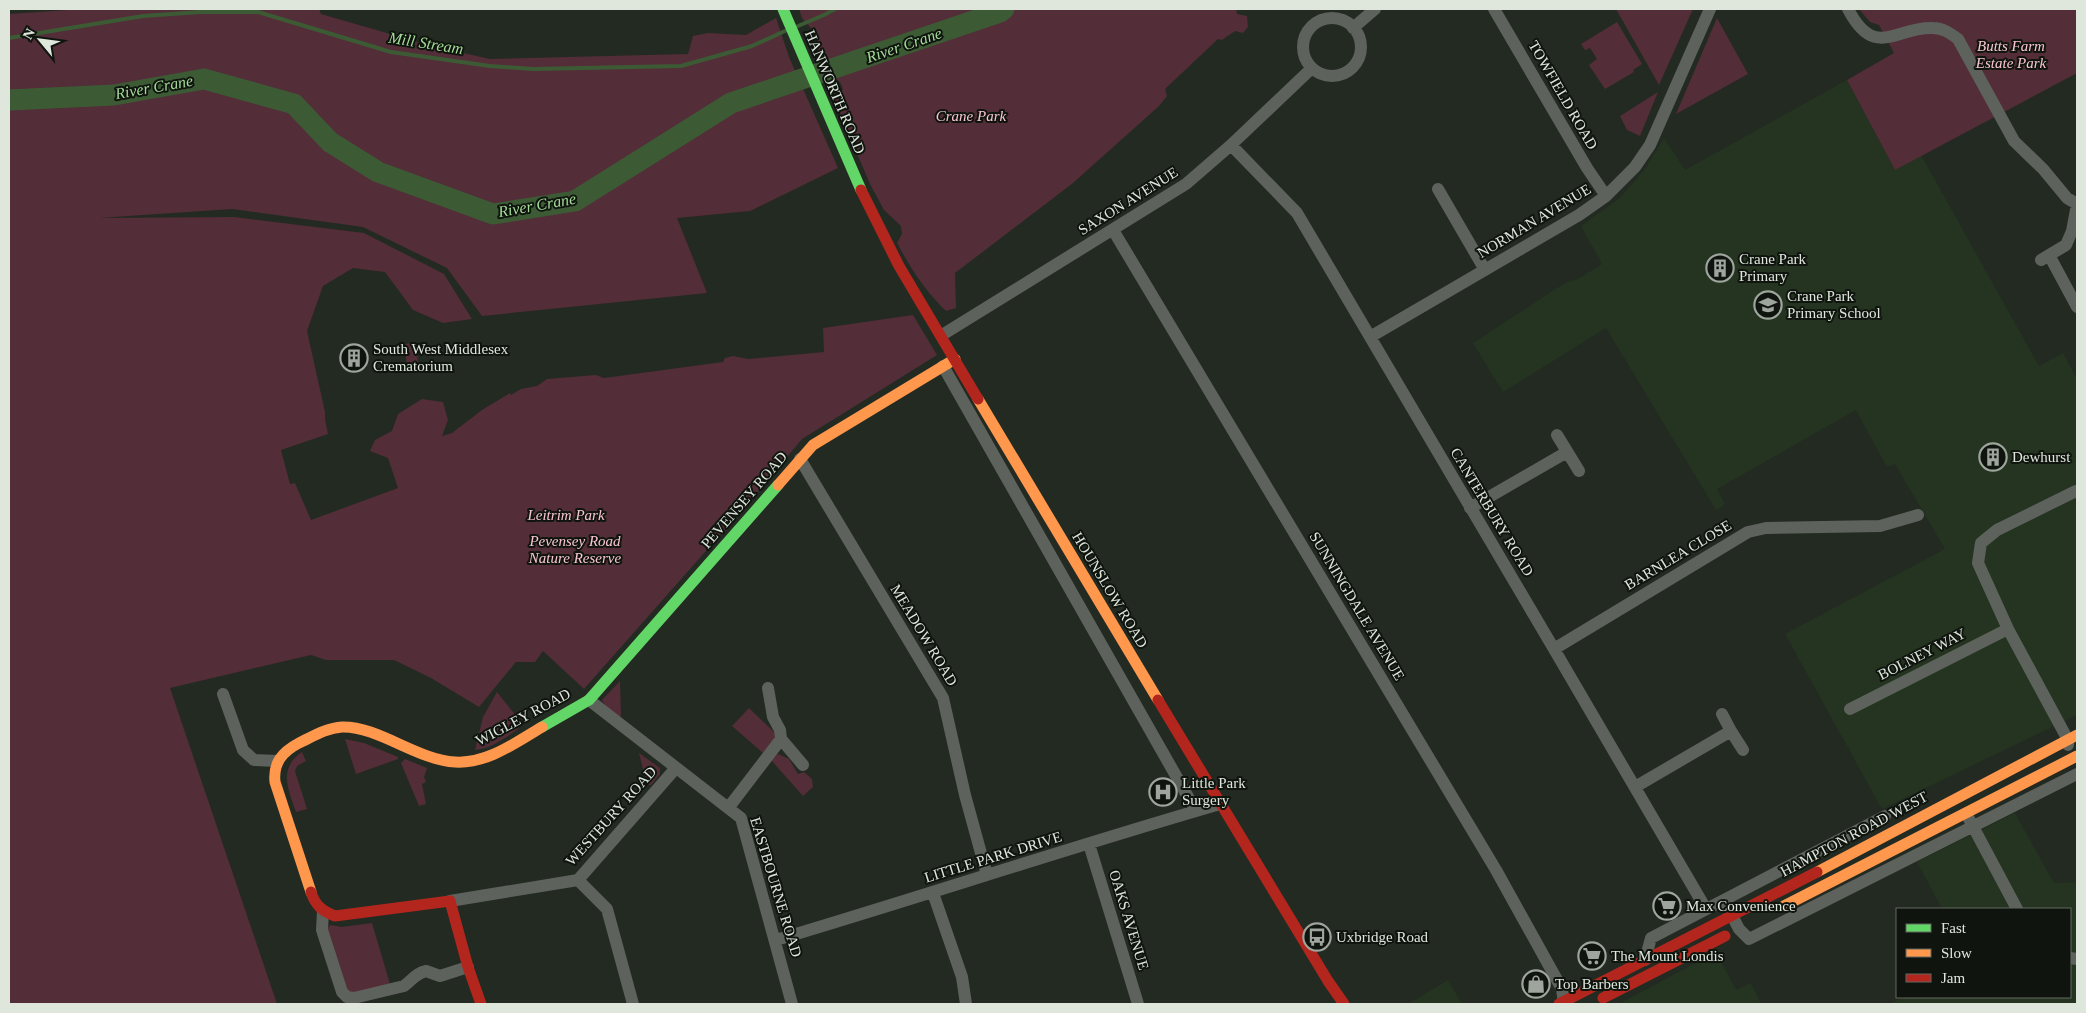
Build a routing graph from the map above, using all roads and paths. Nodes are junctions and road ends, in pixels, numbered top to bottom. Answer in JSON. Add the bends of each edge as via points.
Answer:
{"nodes":[{"id":1,"x":783,"y":9,"type":"edge"},
{"id":2,"x":1374,"y":9,"type":"edge"},
{"id":3,"x":1494,"y":9,"type":"edge"},
{"id":4,"x":1710,"y":9,"type":"edge"},
{"id":5,"x":1848,"y":9,"type":"edge"},
{"id":6,"x":1353,"y":28,"type":"junction"},
{"id":7,"x":1312,"y":68,"type":"junction"},
{"id":8,"x":1231,"y":145,"type":"junction"},
{"id":9,"x":859,"y":187,"type":"joint"},
{"id":10,"x":1438,"y":189,"type":"dead end"},
{"id":11,"x":1606,"y":196,"type":"junction"},
{"id":12,"x":2077,"y":204,"type":"edge"},
{"id":13,"x":1114,"y":230,"type":"junction"},
{"id":14,"x":1485,"y":270,"type":"junction"},
{"id":15,"x":2077,"y":307,"type":"edge"},
{"id":16,"x":942,"y":335,"type":"junction"},
{"id":17,"x":1370,"y":337,"type":"junction"},
{"id":18,"x":955,"y":358,"type":"junction"},
{"id":19,"x":943,"y":366,"type":"junction"},
{"id":20,"x":1556,"y":435,"type":"dead end"},
{"id":21,"x":1567,"y":452,"type":"junction"},
{"id":22,"x":800,"y":458,"type":"junction"},
{"id":23,"x":1579,"y":471,"type":"dead end"},
{"id":24,"x":2076,"y":491,"type":"dead end"},
{"id":25,"x":1470,"y":508,"type":"junction"},
{"id":26,"x":1918,"y":515,"type":"dead end"},
{"id":27,"x":2008,"y":628,"type":"junction"},
{"id":28,"x":1554,"y":649,"type":"junction"},
{"id":29,"x":768,"y":688,"type":"dead end"},
{"id":30,"x":223,"y":694,"type":"dead end"},
{"id":31,"x":589,"y":700,"type":"junction"},
{"id":32,"x":1850,"y":709,"type":"dead end"},
{"id":33,"x":1722,"y":714,"type":"dead end"},
{"id":34,"x":1731,"y":731,"type":"junction"},
{"id":35,"x":2072,"y":738,"type":"edge"},
{"id":36,"x":781,"y":739,"type":"junction"},
{"id":37,"x":1743,"y":750,"type":"dead end"},
{"id":38,"x":2077,"y":756,"type":"edge"},
{"id":39,"x":278,"y":761,"type":"junction"},
{"id":40,"x":2063,"y":763,"type":"junction"},
{"id":41,"x":803,"y":765,"type":"dead end"},
{"id":42,"x":675,"y":769,"type":"junction"},
{"id":43,"x":2077,"y":774,"type":"edge"},
{"id":44,"x":1635,"y":787,"type":"junction"},
{"id":45,"x":1958,"y":798,"type":"junction"},
{"id":46,"x":1220,"y":804,"type":"junction"},
{"id":47,"x":729,"y":808,"type":"junction"},
{"id":48,"x":1196,"y":811,"type":"junction"},
{"id":49,"x":1966,"y":813,"type":"junction"},
{"id":50,"x":1885,"y":816,"type":"dead end"},
{"id":51,"x":1973,"y":826,"type":"junction"},
{"id":52,"x":1089,"y":844,"type":"junction"},
{"id":53,"x":987,"y":875,"type":"junction"},
{"id":54,"x":578,"y":880,"type":"junction"},
{"id":55,"x":933,"y":893,"type":"junction"},
{"id":56,"x":1724,"y":900,"type":"junction"},
{"id":57,"x":450,"y":901,"type":"junction"},
{"id":58,"x":2016,"y":908,"type":"edge"},
{"id":59,"x":1706,"y":909,"type":"junction"},
{"id":60,"x":323,"y":911,"type":"junction"},
{"id":61,"x":1771,"y":913,"type":"dead end"},
{"id":62,"x":1732,"y":916,"type":"junction"},
{"id":63,"x":1743,"y":927,"type":"junction"},
{"id":64,"x":776,"y":940,"type":"junction"},
{"id":65,"x":1644,"y":960,"type":"junction"},
{"id":66,"x":468,"y":967,"type":"junction"},
{"id":67,"x":480,"y":1004,"type":"edge"},
{"id":68,"x":633,"y":1004,"type":"edge"},
{"id":69,"x":792,"y":1004,"type":"edge"},
{"id":70,"x":966,"y":1004,"type":"edge"},
{"id":71,"x":1138,"y":1004,"type":"edge"},
{"id":72,"x":1344,"y":1004,"type":"edge"},
{"id":73,"x":1562,"y":1004,"type":"edge"},
{"id":74,"x":1590,"y":1004,"type":"edge"}],
"edges":[{"from":1,"to":9,"type":"main road","name":"HANWORTH ROAD"},
{"from":2,"to":6,"type":"street"},
{"from":3,"to":11,"type":"street","name":"TOWFIELD ROAD"},
{"from":4,"to":11,"type":"street","name":"NORMAN AVENUE","via":[[1650,146],[1635,167]]},
{"from":5,"to":12,"type":"street","via":[[1862,29],[1874,36],[1889,38],[1933,28],[1947,31],[1958,39],[2014,141],[2067,198]]},
{"from":6,"to":7,"type":"street","via":[[1361,46],[1360,55],[1348,71],[1329,76]]},
{"from":6,"to":7,"type":"street","via":[[1346,22],[1328,18],[1312,26],[1303,42],[1303,52]]},
{"from":7,"to":8,"type":"street","name":"SAXON AVENUE"},
{"from":8,"to":13,"type":"street","name":"SAXON AVENUE","via":[[1186,184]]},
{"from":8,"to":17,"type":"street","name":"CANTERBURY ROAD","via":[[1297,213]]},
{"from":9,"to":16,"type":"main road","name":"HOUNSLOW ROAD","via":[[899,266]]},
{"from":10,"to":14,"type":"street"},
{"from":11,"to":14,"type":"street","name":"NORMAN AVENUE","via":[[1580,215]]},
{"from":12,"to":15,"type":"street","via":[[2066,245],[2045,257]]},
{"from":13,"to":16,"type":"street","name":"SAXON AVENUE"},
{"from":13,"to":73,"type":"street","name":"SUNNINGDALE AVENUE","via":[[1496,870],[1562,989]]},
{"from":14,"to":17,"type":"street","name":"NORMAN AVENUE"},
{"from":16,"to":18,"type":"main road","name":"HOUNSLOW ROAD"},
{"from":17,"to":25,"type":"street","name":"CANTERBURY ROAD"},
{"from":18,"to":19,"type":"main road","name":"PEVENSEY ROAD"},
{"from":18,"to":46,"type":"main road","name":"HOUNSLOW ROAD"},
{"from":19,"to":22,"type":"main road","name":"PEVENSEY ROAD","via":[[812,445]]},
{"from":19,"to":48,"type":"street"},
{"from":20,"to":21,"type":"street"},
{"from":21,"to":23,"type":"street"},
{"from":21,"to":25,"type":"street"},
{"from":22,"to":31,"type":"main road","name":"PEVENSEY ROAD"},
{"from":22,"to":53,"type":"street","name":"MEADOW ROAD","via":[[943,698]]},
{"from":24,"to":27,"type":"street","via":[[1997,530],[1981,543],[1978,563]]},
{"from":25,"to":28,"type":"street","name":"CANTERBURY ROAD"},
{"from":26,"to":28,"type":"street","name":"BARNLEA CLOSE","via":[[1880,526],[1766,528],[1748,532]]},
{"from":27,"to":32,"type":"street","name":"BOLNEY WAY"},
{"from":27,"to":35,"type":"street"},
{"from":28,"to":44,"type":"street","name":"CANTERBURY ROAD"},
{"from":29,"to":36,"type":"street"},
{"from":30,"to":39,"type":"street","via":[[243,750],[254,760]]},
{"from":31,"to":39,"type":"main road","name":"WIGLEY ROAD","via":[[499,752],[475,761],[454,762],[430,757],[360,729],[341,727],[296,744],[286,750]]},
{"from":31,"to":42,"type":"street","name":"EASTBOURNE ROAD"},
{"from":33,"to":34,"type":"street"},
{"from":34,"to":37,"type":"street"},
{"from":34,"to":44,"type":"street"},
{"from":35,"to":40,"type":"street"},
{"from":35,"to":45,"type":"main road","name":"HAMPTON ROAD WEST"},
{"from":36,"to":41,"type":"street"},
{"from":36,"to":47,"type":"street"},
{"from":38,"to":40,"type":"main road","name":"HAMPTON ROAD WEST"},
{"from":39,"to":60,"type":"main road","via":[[274,771],[275,782],[314,900]]},
{"from":40,"to":49,"type":"main road","name":"HAMPTON ROAD WEST"},
{"from":42,"to":47,"type":"street","name":"EASTBOURNE ROAD"},
{"from":42,"to":54,"type":"street","name":"WESTBURY ROAD"},
{"from":43,"to":51,"type":"street"},
{"from":44,"to":59,"type":"street","name":"CANTERBURY ROAD"},
{"from":45,"to":49,"type":"street"},
{"from":45,"to":62,"type":"main road","name":"HAMPTON ROAD WEST"},
{"from":46,"to":48,"type":"street","name":"LITTLE PARK DRIVE"},
{"from":46,"to":72,"type":"main road","name":"HOUNSLOW ROAD"},
{"from":47,"to":64,"type":"street","name":"EASTBOURNE ROAD","via":[[742,818]]},
{"from":48,"to":52,"type":"street","name":"LITTLE PARK DRIVE"},
{"from":49,"to":51,"type":"street"},
{"from":49,"to":61,"type":"main road","name":"HAMPTON ROAD WEST"},
{"from":50,"to":56,"type":"street","name":"HAMPTON ROAD WEST"},
{"from":51,"to":58,"type":"street"},
{"from":51,"to":63,"type":"street","via":[[1749,939]]},
{"from":52,"to":53,"type":"street","name":"LITTLE PARK DRIVE"},
{"from":52,"to":71,"type":"street","name":"OAKS AVENUE"},
{"from":53,"to":55,"type":"street","name":"LITTLE PARK DRIVE"},
{"from":54,"to":57,"type":"street","name":"WESTBURY ROAD"},
{"from":54,"to":68,"type":"street","via":[[607,909]]},
{"from":55,"to":64,"type":"street","name":"LITTLE PARK DRIVE"},
{"from":55,"to":70,"type":"street","via":[[962,977]]},
{"from":56,"to":59,"type":"street","name":"HAMPTON ROAD WEST"},
{"from":56,"to":62,"type":"street"},
{"from":57,"to":60,"type":"main road","via":[[335,916]]},
{"from":57,"to":66,"type":"main road"},
{"from":59,"to":65,"type":"street","name":"HAMPTON ROAD WEST","via":[[1651,938]]},
{"from":60,"to":66,"type":"street","via":[[322,930],[342,992],[347,997],[404,986],[414,976],[426,971],[440,976]]},
{"from":62,"to":63,"type":"street"},
{"from":62,"to":65,"type":"main road","name":"HAMPTON ROAD WEST"},
{"from":63,"to":74,"type":"main road"},
{"from":64,"to":69,"type":"street","name":"EASTBOURNE ROAD"},
{"from":65,"to":73,"type":"main road","name":"HAMPTON ROAD WEST"},
{"from":66,"to":67,"type":"main road"}]}
